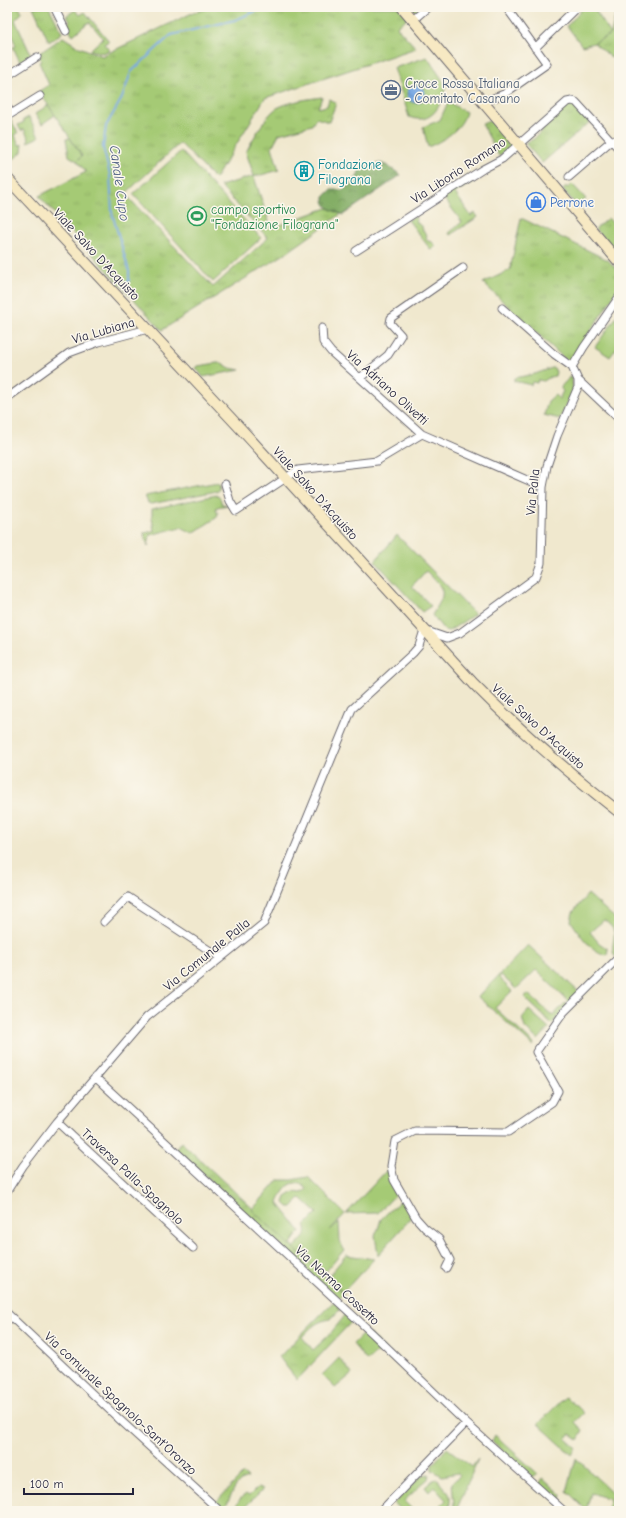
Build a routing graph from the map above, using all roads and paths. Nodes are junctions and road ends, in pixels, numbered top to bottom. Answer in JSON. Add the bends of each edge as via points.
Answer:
{"nodes":[{"id":1,"x":54,"y":7,"type":"edge"},
{"id":2,"x":402,"y":7,"type":"edge"},
{"id":3,"x":428,"y":7,"type":"edge"},
{"id":4,"x":506,"y":7,"type":"edge"},
{"id":5,"x":577,"y":7,"type":"edge"},
{"id":6,"x":412,"y":18,"type":"junction"},
{"id":7,"x":66,"y":31,"type":"dead end"},
{"id":8,"x":535,"y":48,"type":"junction"},
{"id":9,"x":37,"y":57,"type":"dead end"},
{"id":10,"x":7,"y":76,"type":"edge"},
{"id":11,"x":40,"y":96,"type":"dead end"},
{"id":12,"x":483,"y":102,"type":"junction"},
{"id":13,"x":7,"y":106,"type":"edge"},
{"id":14,"x":612,"y":140,"type":"junction"},
{"id":15,"x":519,"y":144,"type":"junction"},
{"id":16,"x":619,"y":149,"type":"edge"},
{"id":17,"x":568,"y":177,"type":"dead end"},
{"id":18,"x":7,"y":178,"type":"edge"},
{"id":19,"x":356,"y":251,"type":"dead end"},
{"id":20,"x":619,"y":262,"type":"edge"},
{"id":21,"x":463,"y":268,"type":"dead end"},
{"id":22,"x":619,"y":297,"type":"edge"},
{"id":23,"x":502,"y":308,"type":"dead end"},
{"id":24,"x":322,"y":328,"type":"dead end"},
{"id":25,"x":148,"y":329,"type":"junction"},
{"id":26,"x":572,"y":367,"type":"junction"},
{"id":27,"x":360,"y":378,"type":"junction"},
{"id":28,"x":578,"y":380,"type":"junction"},
{"id":29,"x":7,"y":398,"type":"edge"},
{"id":30,"x":619,"y":419,"type":"edge"},
{"id":31,"x":422,"y":434,"type":"junction"},
{"id":32,"x":286,"y":478,"type":"junction"},
{"id":33,"x":225,"y":484,"type":"dead end"},
{"id":34,"x":543,"y":487,"type":"junction"},
{"id":35,"x":424,"y":630,"type":"junction"},
{"id":36,"x":619,"y":812,"type":"edge"},
{"id":37,"x":104,"y":922,"type":"dead end"},
{"id":38,"x":619,"y":957,"type":"edge"},
{"id":39,"x":221,"y":958,"type":"junction"},
{"id":40,"x":95,"y":1077,"type":"junction"},
{"id":41,"x":57,"y":1122,"type":"junction"},
{"id":42,"x":7,"y":1191,"type":"edge"},
{"id":43,"x":193,"y":1248,"type":"dead end"},
{"id":44,"x":446,"y":1268,"type":"dead end"},
{"id":45,"x":7,"y":1313,"type":"edge"},
{"id":46,"x":466,"y":1423,"type":"junction"},
{"id":47,"x":220,"y":1511,"type":"edge"},
{"id":48,"x":381,"y":1511,"type":"edge"},
{"id":49,"x":564,"y":1511,"type":"edge"}],
"edges":[{"from":1,"to":7,"type":"street"},
{"from":2,"to":6,"type":"street"},
{"from":3,"to":6,"type":"street"},
{"from":4,"to":8,"type":"street"},
{"from":5,"to":8,"type":"street"},
{"from":6,"to":12,"type":"street"},
{"from":8,"to":12,"type":"street","via":[[547,64],[504,94]]},
{"from":9,"to":10,"type":"street"},
{"from":11,"to":13,"type":"street","via":[[11,114]]},
{"from":12,"to":15,"type":"street"},
{"from":14,"to":15,"type":"street","name":"Via Liborio Romano","via":[[576,102],[572,101],[567,102]]},
{"from":14,"to":16,"type":"street","name":"Via Liborio Romano"},
{"from":14,"to":17,"type":"street"},
{"from":15,"to":19,"type":"street","name":"Via Liborio Romano","via":[[502,159]]},
{"from":15,"to":20,"type":"street"},
{"from":18,"to":25,"type":"street","name":"Viale Salvo D'Acquisto"},
{"from":21,"to":27,"type":"street","via":[[391,318],[390,323],[400,335],[388,355]]},
{"from":22,"to":26,"type":"street"},
{"from":23,"to":26,"type":"street"},
{"from":24,"to":27,"type":"street","name":"Via Adriano Olivetti","via":[[322,342]]},
{"from":25,"to":29,"type":"street","name":"Via Lubiana","via":[[69,352]]},
{"from":25,"to":32,"type":"street","name":"Viale Salvo D'Acquisto"},
{"from":26,"to":28,"type":"street"},
{"from":27,"to":31,"type":"street","name":"Via Adriano Olivetti"},
{"from":28,"to":30,"type":"street"},
{"from":28,"to":34,"type":"street","name":"Via Palla","via":[[576,392],[547,466]]},
{"from":31,"to":32,"type":"street","via":[[377,461],[298,470]]},
{"from":31,"to":34,"type":"street","name":"Via Adriano Olivetti"},
{"from":32,"to":33,"type":"street","via":[[236,511]]},
{"from":32,"to":35,"type":"street","name":"Viale Salvo D'Acquisto"},
{"from":34,"to":35,"type":"street","name":"Via Palla","via":[[541,563],[536,577],[460,633],[447,638]]},
{"from":35,"to":36,"type":"street","name":"Viale Salvo D'Acquisto","via":[[510,721]]},
{"from":35,"to":39,"type":"street","name":"Via Comunale Palla","via":[[419,646],[413,653],[352,709],[264,922]]},
{"from":37,"to":39,"type":"street","via":[[128,897]]},
{"from":38,"to":44,"type":"street","via":[[564,1012],[536,1052],[558,1090],[552,1102],[508,1132],[415,1130],[395,1141],[391,1166],[394,1180],[416,1218],[439,1239],[450,1260]]},
{"from":39,"to":40,"type":"street","name":"Via Comunale Palla","via":[[147,1017]]},
{"from":40,"to":41,"type":"street","name":"Via Comunale Palla"},
{"from":40,"to":46,"type":"street","name":"Via Norma Cossetto"},
{"from":41,"to":42,"type":"street","name":"Via Comunale Palla"},
{"from":41,"to":43,"type":"street","name":"Traversa Palla-Spagnolo"},
{"from":45,"to":47,"type":"street","name":"Via comunale Spagnolo-Sant'Oronzo"},
{"from":46,"to":48,"type":"street"},
{"from":46,"to":49,"type":"street","name":"Via Norma Cossetto"}]}
